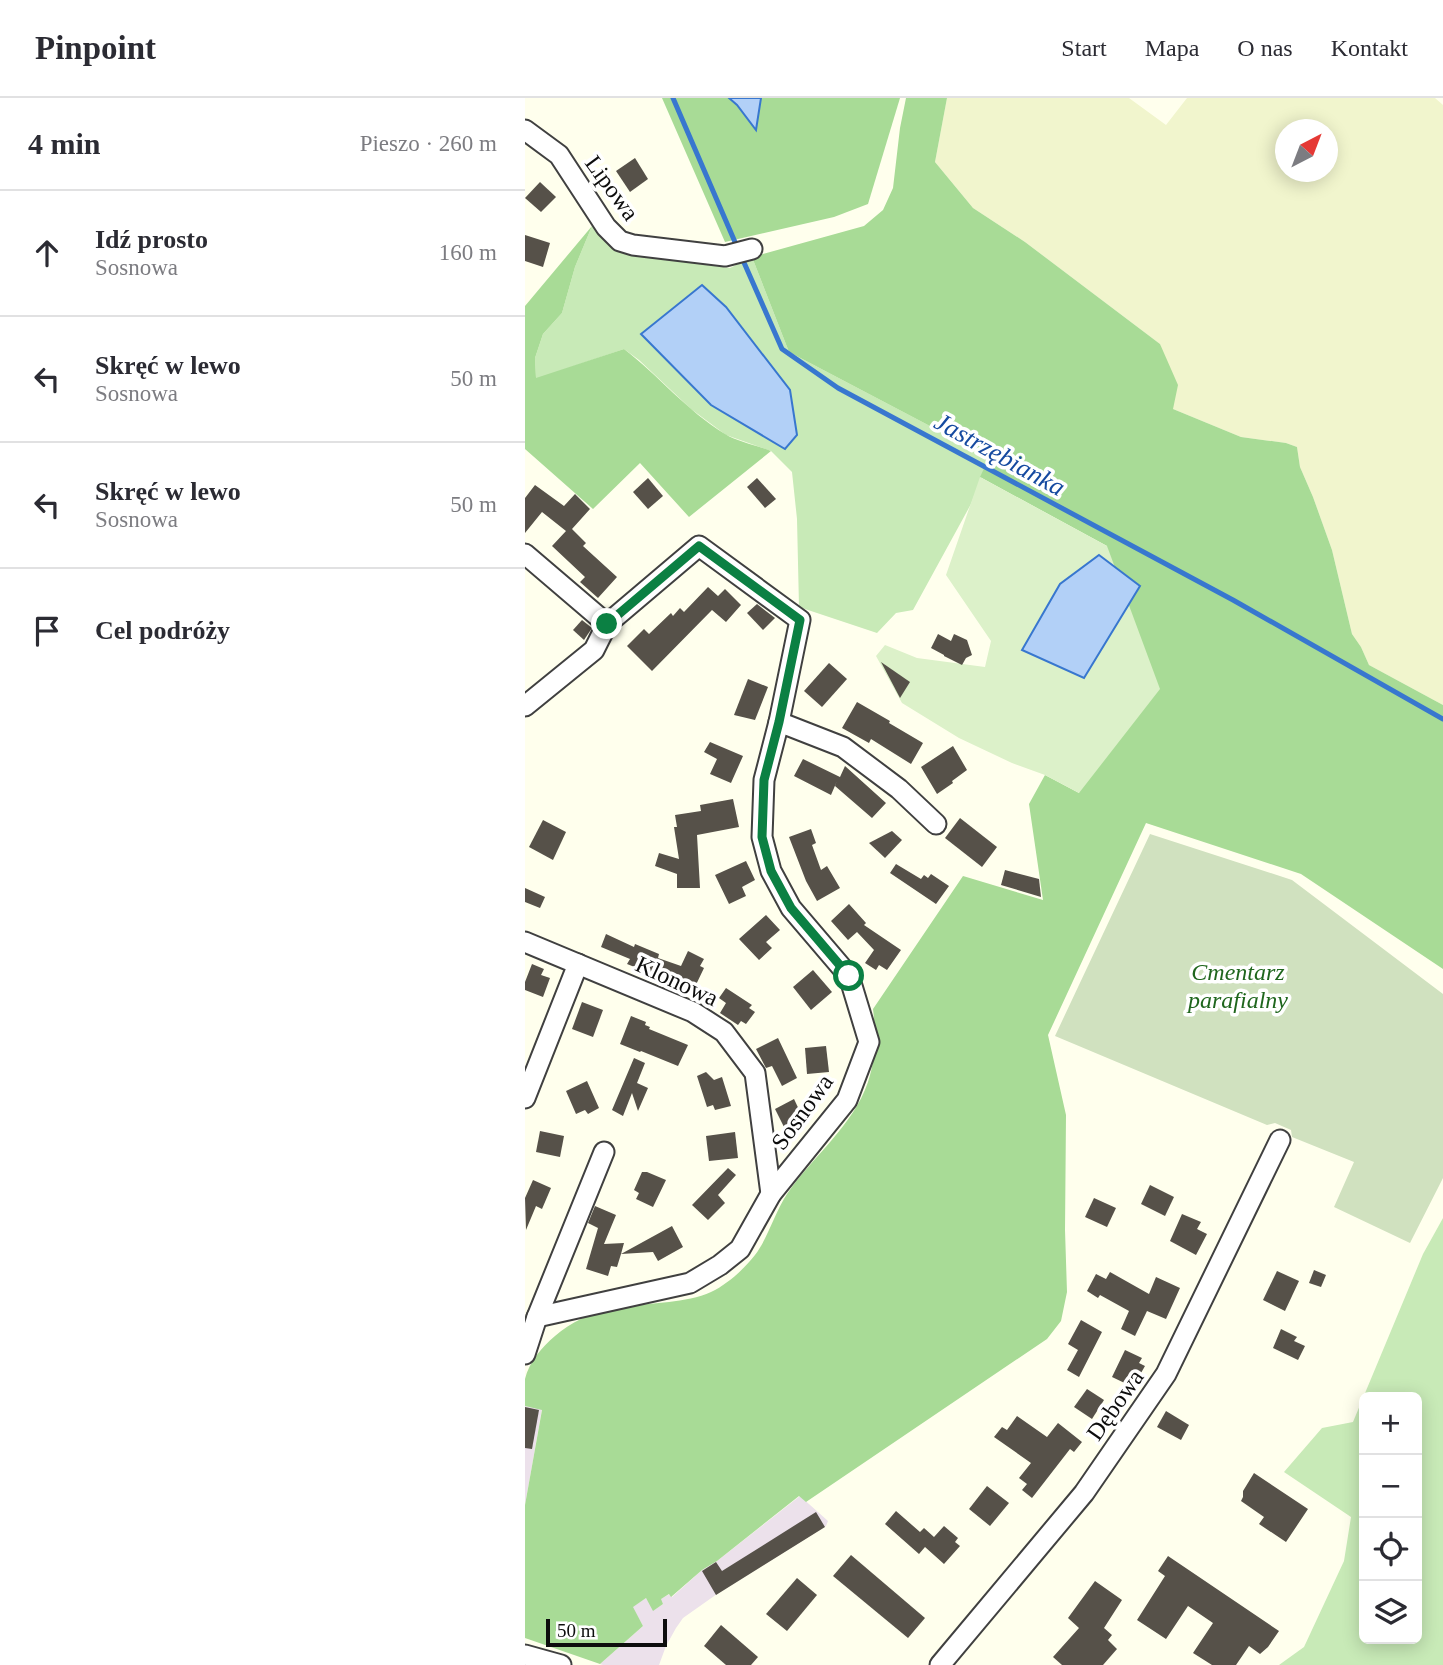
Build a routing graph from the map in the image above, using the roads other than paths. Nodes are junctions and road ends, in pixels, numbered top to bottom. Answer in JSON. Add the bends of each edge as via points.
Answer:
{"nodes":[{"id":1,"x":525,"y":131,"type":"edge"},
{"id":2,"x":753,"y":249,"type":"dead end"},
{"id":3,"x":525,"y":554,"type":"edge"},
{"id":4,"x":607,"y":624,"type":"junction"},
{"id":5,"x":525,"y":706,"type":"edge"},
{"id":6,"x":779,"y":722,"type":"junction"},
{"id":7,"x":936,"y":824,"type":"dead end"},
{"id":8,"x":525,"y":942,"type":"edge"},
{"id":9,"x":578,"y":964,"type":"junction"},
{"id":10,"x":525,"y":1098,"type":"edge"},
{"id":11,"x":1280,"y":1140,"type":"dead end"},
{"id":12,"x":604,"y":1152,"type":"dead end"},
{"id":13,"x":771,"y":1194,"type":"junction"},
{"id":14,"x":537,"y":1317,"type":"junction"},
{"id":15,"x":525,"y":1354,"type":"edge"},
{"id":16,"x":525,"y":1655,"type":"edge"},
{"id":17,"x":561,"y":1665,"type":"edge"},
{"id":18,"x":940,"y":1665,"type":"edge"}],
"edges":[{"from":1,"to":2,"type":"street","name":"Lipowa","via":[[559,155],[619,241],[725,256]]},
{"from":3,"to":4,"type":"street"},
{"from":4,"to":5,"type":"street","via":[[594,650]]},
{"from":4,"to":6,"type":"street","name":"Sosnowa","via":[[699,546],[800,620]]},
{"from":6,"to":7,"type":"street","via":[[843,747]]},
{"from":6,"to":13,"type":"street","name":"Sosnowa","via":[[764,780],[762,837],[771,871],[791,908],[849,976],[869,1042],[847,1101]]},
{"from":8,"to":9,"type":"street","name":"Klonowa"},
{"from":9,"to":10,"type":"street"},
{"from":9,"to":13,"type":"street","name":"Klonowa","via":[[693,1012],[724,1032],[755,1073]]},
{"from":11,"to":18,"type":"street","name":"Dębowa","via":[[1166,1374],[1084,1493]]},
{"from":12,"to":14,"type":"street"},
{"from":13,"to":14,"type":"street","name":"Sosnowa","via":[[740,1249],[690,1283]]},
{"from":14,"to":15,"type":"street"},
{"from":16,"to":17,"type":"street"}]}
